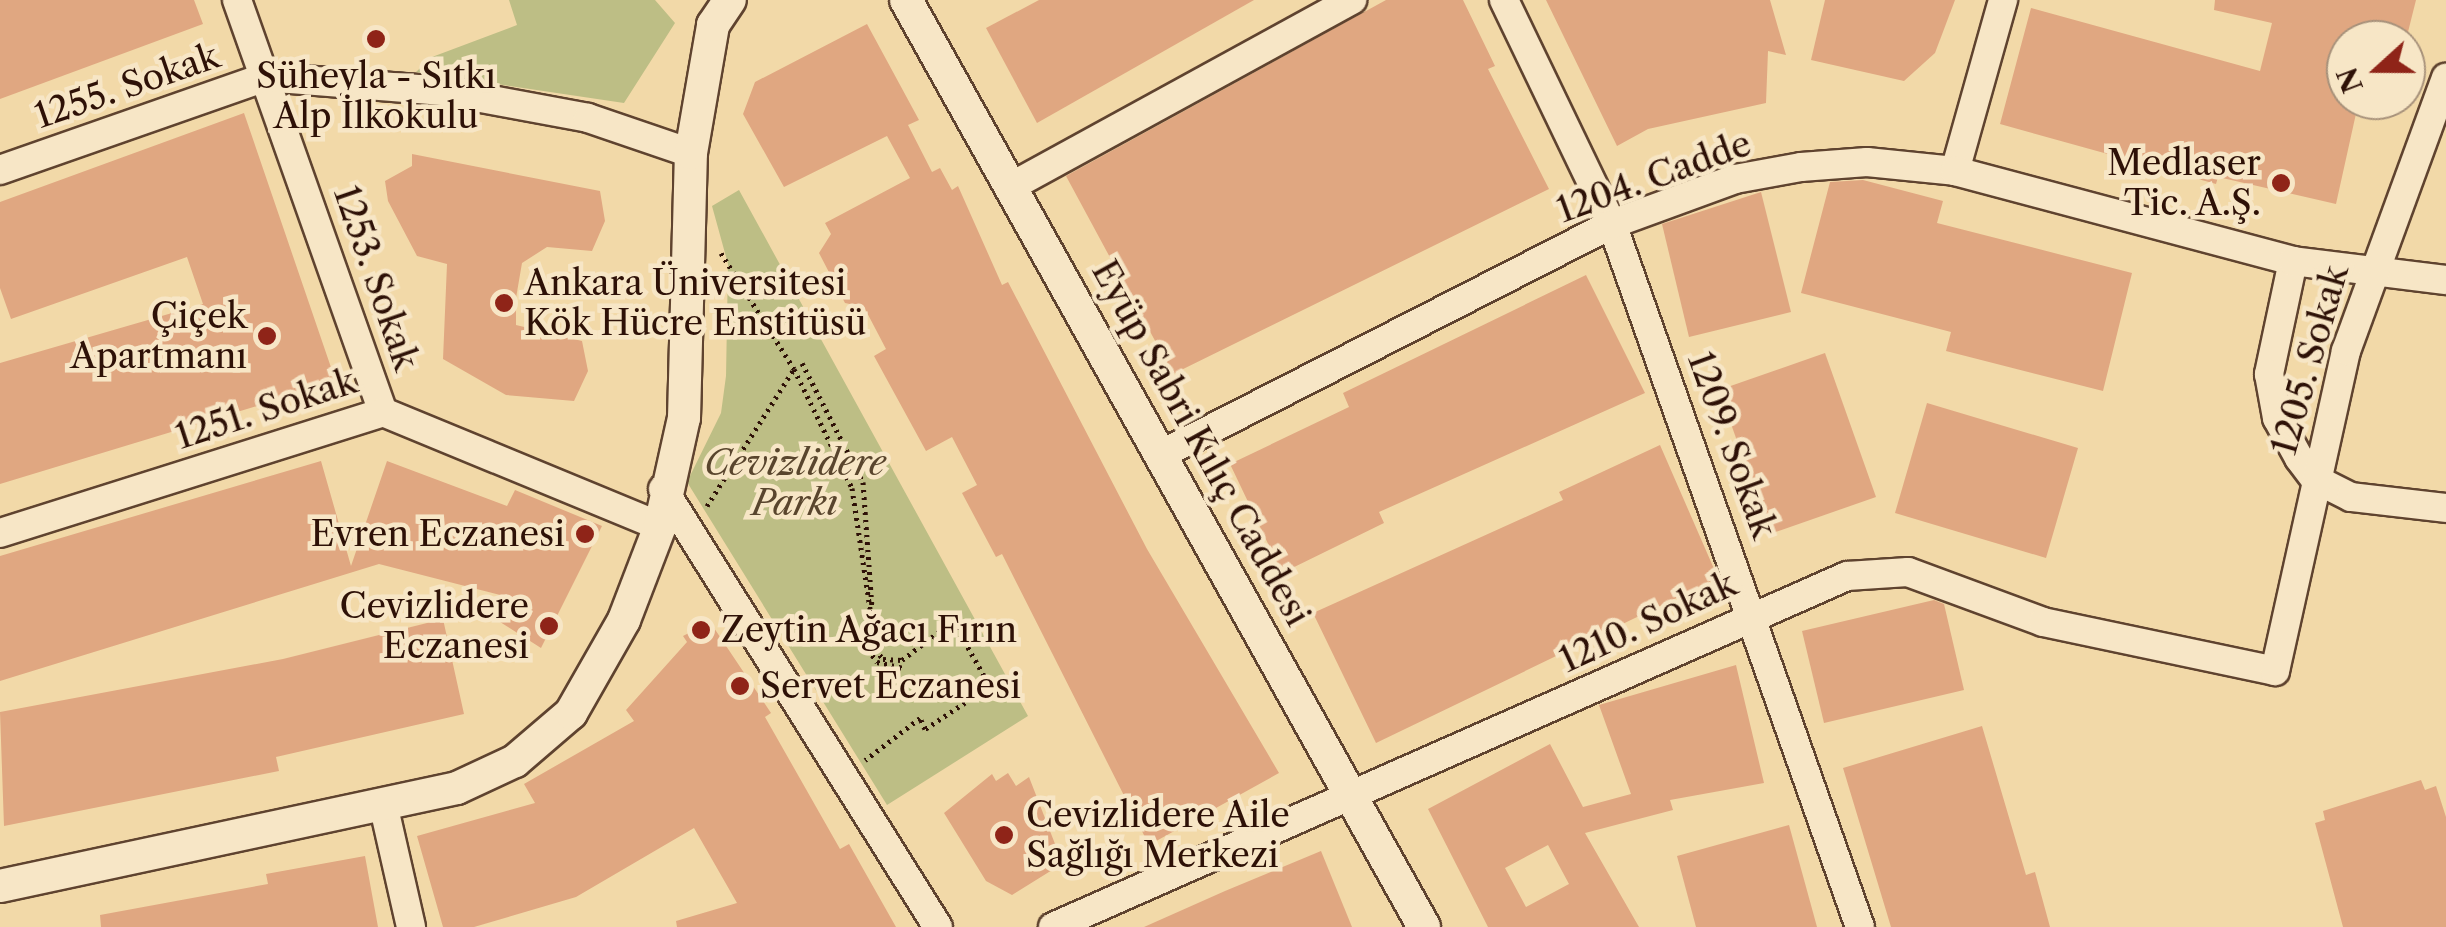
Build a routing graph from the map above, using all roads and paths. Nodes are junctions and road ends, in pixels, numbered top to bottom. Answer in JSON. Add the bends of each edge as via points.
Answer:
{"nodes":[{"id":1,"x":237,"y":0,"type":"edge"},
{"id":2,"x":730,"y":0,"type":"edge"},
{"id":3,"x":906,"y":0,"type":"edge"},
{"id":4,"x":1352,"y":0,"type":"edge"},
{"id":5,"x":1504,"y":0,"type":"edge"},
{"id":6,"x":2003,"y":0,"type":"edge"},
{"id":7,"x":265,"y":78,"type":"junction"},
{"id":8,"x":2446,"y":78,"type":"edge"},
{"id":9,"x":691,"y":153,"type":"junction"},
{"id":10,"x":0,"y":170,"type":"edge"},
{"id":11,"x":1955,"y":171,"type":"junction"},
{"id":12,"x":1012,"y":186,"type":"junction"},
{"id":13,"x":691,"y":206,"type":"junction"},
{"id":14,"x":1612,"y":224,"type":"junction"},
{"id":15,"x":2293,"y":261,"type":"junction"},
{"id":16,"x":2374,"y":273,"type":"junction"},
{"id":17,"x":2446,"y":280,"type":"edge"},
{"id":18,"x":802,"y":363,"type":"dead end"},
{"id":19,"x":794,"y":369,"type":"junction"},
{"id":20,"x":383,"y":412,"type":"junction"},
{"id":21,"x":1162,"y":454,"type":"junction"},
{"id":22,"x":2315,"y":479,"type":"junction"},
{"id":23,"x":2446,"y":508,"type":"edge"},
{"id":24,"x":674,"y":530,"type":"junction"},
{"id":25,"x":0,"y":533,"type":"edge"},
{"id":26,"x":1753,"y":614,"type":"junction"},
{"id":27,"x":904,"y":668,"type":"dead end"},
{"id":28,"x":2274,"y":671,"type":"joint"},
{"id":29,"x":843,"y":777,"type":"junction"},
{"id":30,"x":1354,"y":800,"type":"junction"},
{"id":31,"x":384,"y":808,"type":"junction"},
{"id":32,"x":0,"y":886,"type":"edge"},
{"id":33,"x":411,"y":927,"type":"edge"},
{"id":34,"x":938,"y":927,"type":"edge"},
{"id":35,"x":1052,"y":927,"type":"edge"},
{"id":36,"x":1424,"y":927,"type":"edge"},
{"id":37,"x":1860,"y":927,"type":"edge"}],
"edges":[{"from":1,"to":7,"type":"street","name":"1253. Sokak"},
{"from":2,"to":9,"type":"street","via":[[709,41]]},
{"from":3,"to":12,"type":"street","name":"Eyüp Sabri Kılıç Caddesi"},
{"from":4,"to":12,"type":"street"},
{"from":5,"to":14,"type":"street","name":"1209. Sokak"},
{"from":6,"to":11,"type":"street"},
{"from":7,"to":9,"type":"street","name":"1255. Sokak","via":[[443,91],[588,118]]},
{"from":7,"to":10,"type":"street","name":"1255. Sokak"},
{"from":7,"to":20,"type":"street","name":"1253. Sokak"},
{"from":8,"to":16,"type":"street","name":"1205. Sokak"},
{"from":9,"to":13,"type":"street"},
{"from":11,"to":14,"type":"street","name":"1204. Cadde","via":[[1868,162],[1801,167],[1735,179]]},
{"from":11,"to":15,"type":"street","name":"1204. Cadde"},
{"from":12,"to":21,"type":"street","name":"Eyüp Sabri Kılıç Caddesi"},
{"from":13,"to":19,"type":"path"},
{"from":13,"to":24,"type":"street","via":[[684,418],[663,489]]},
{"from":14,"to":21,"type":"street","name":"1204. Cadde"},
{"from":14,"to":26,"type":"street","name":"1209. Sokak"},
{"from":15,"to":16,"type":"street","name":"1204. Cadde"},
{"from":15,"to":22,"type":"street","via":[[2269,374],[2277,418]]},
{"from":16,"to":17,"type":"street","name":"1204. Cadde"},
{"from":16,"to":22,"type":"street","name":"1205. Sokak"},
{"from":18,"to":29,"type":"path","via":[[863,482],[875,649],[883,659],[902,660],[953,621],[990,686],[926,728],[920,718]]},
{"from":19,"to":24,"type":"path"},
{"from":19,"to":27,"type":"path","via":[[852,488],[868,649],[877,662]]},
{"from":20,"to":24,"type":"street","name":"1251. Sokak"},
{"from":20,"to":25,"type":"street","name":"1251. Sokak"},
{"from":21,"to":30,"type":"street","name":"Eyüp Sabri Kılıç Caddesi"},
{"from":22,"to":23,"type":"street","via":[[2352,498]]},
{"from":22,"to":28,"type":"street","name":"1205. Sokak"},
{"from":24,"to":29,"type":"street"},
{"from":24,"to":31,"type":"street","via":[[570,714],[515,761]]},
{"from":26,"to":28,"type":"street","name":"1210. Sokak","via":[[1847,576],[1908,572],[2043,622]]},
{"from":26,"to":30,"type":"street","name":"1210. Sokak"},
{"from":26,"to":37,"type":"street","name":"1209. Sokak"},
{"from":29,"to":34,"type":"street"},
{"from":30,"to":35,"type":"street","name":"1210. Sokak"},
{"from":30,"to":36,"type":"street","name":"Eyüp Sabri Kılıç Caddesi"},
{"from":31,"to":32,"type":"street"},
{"from":31,"to":33,"type":"street"}]}
